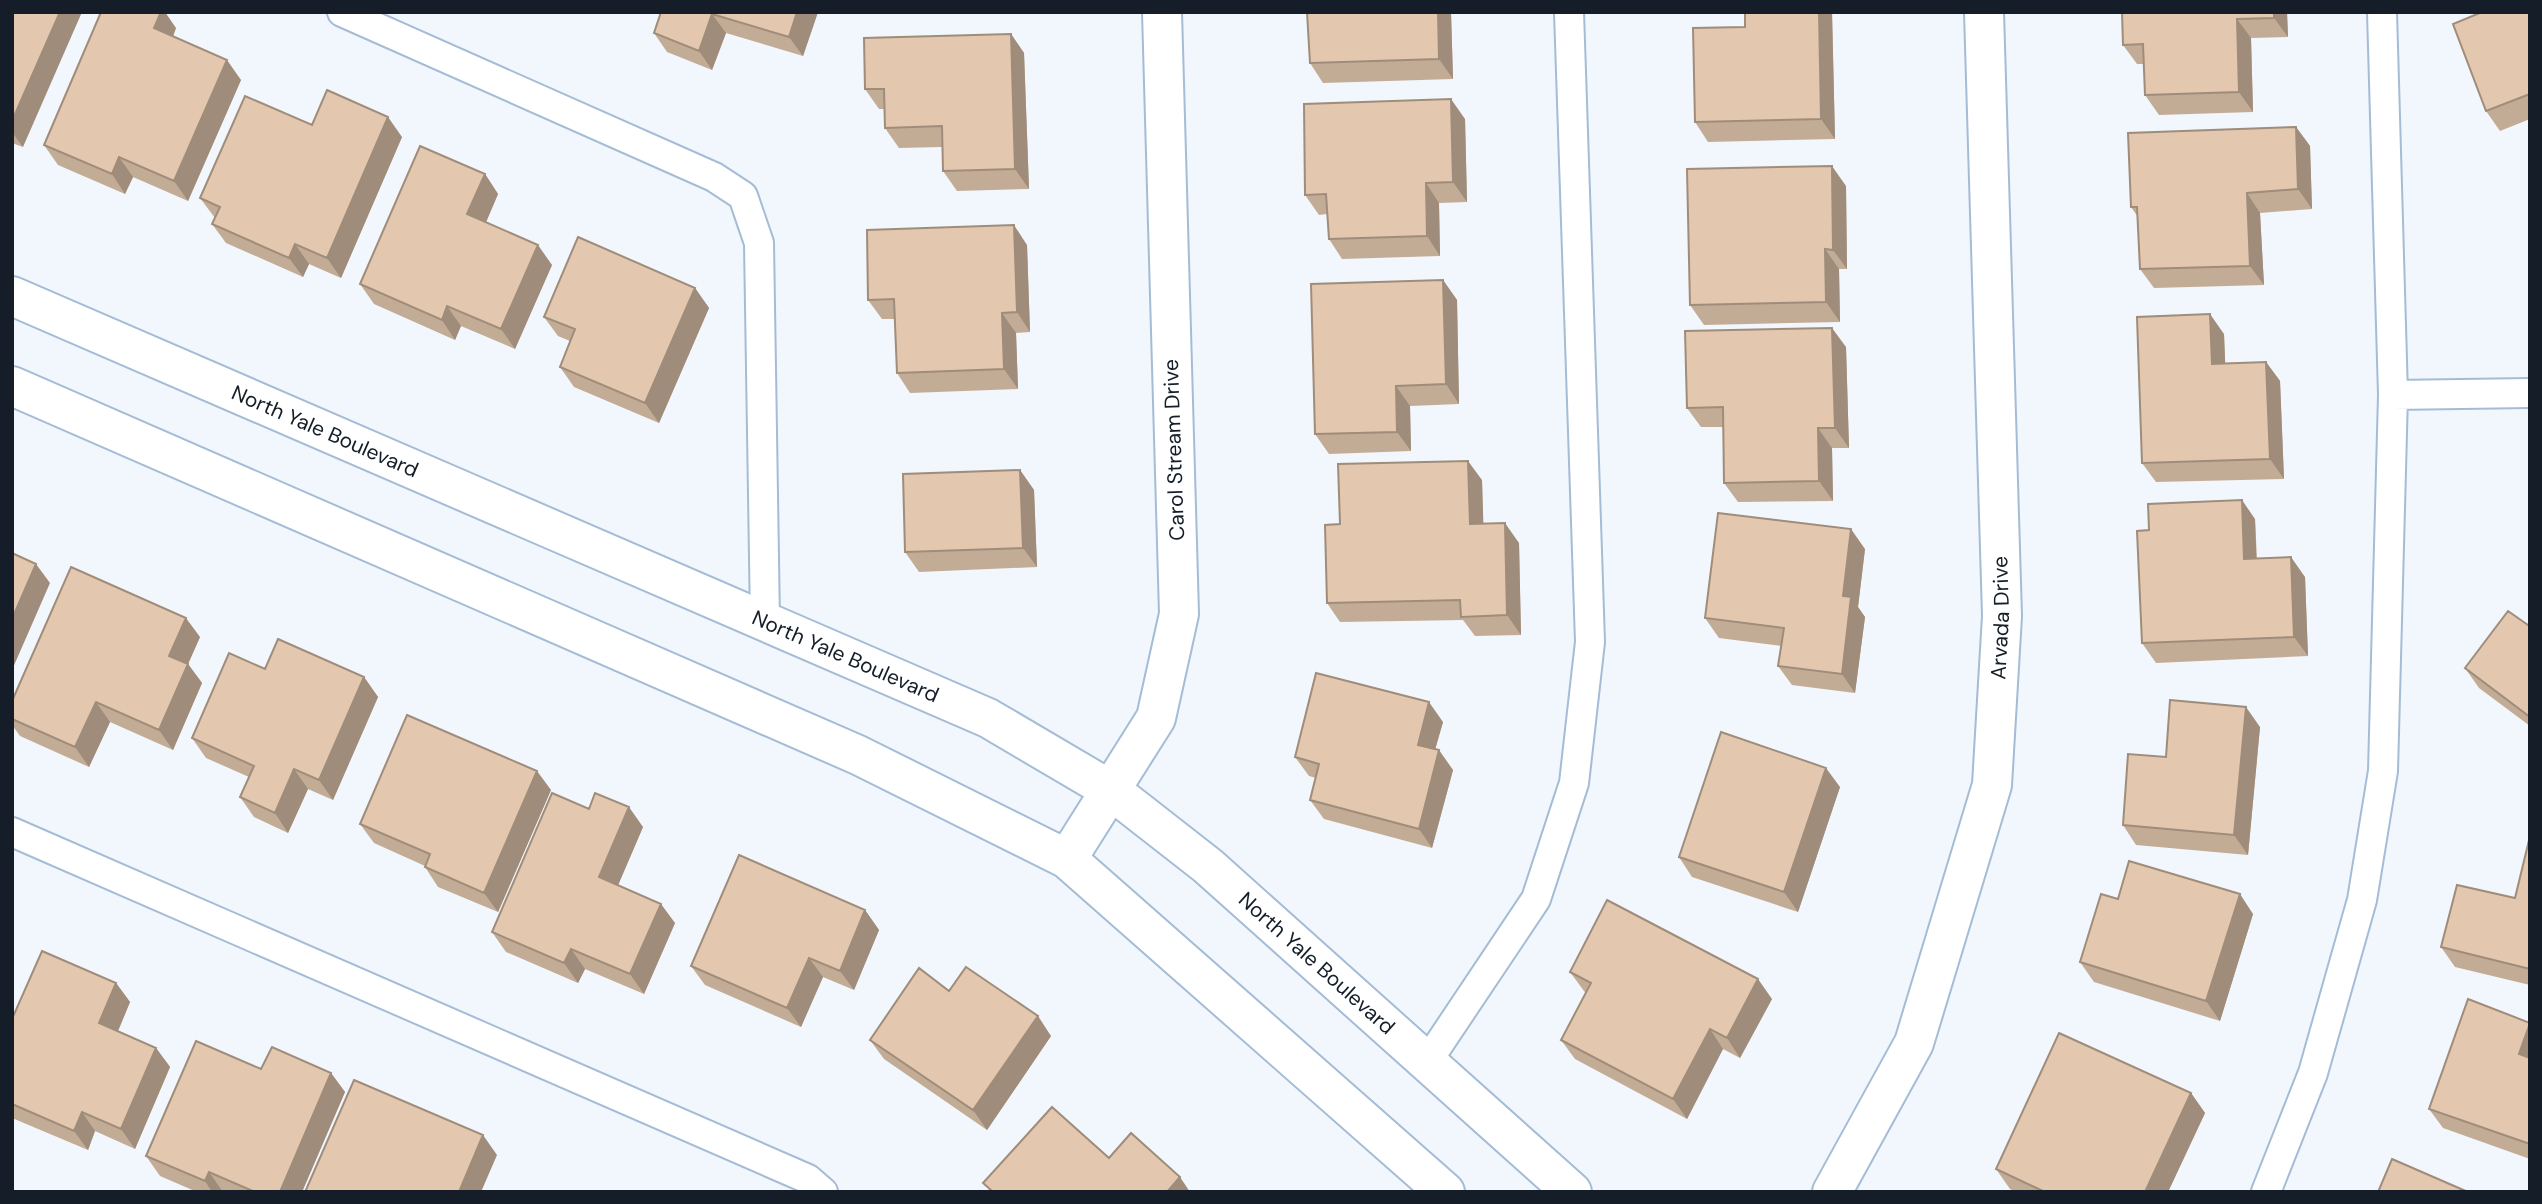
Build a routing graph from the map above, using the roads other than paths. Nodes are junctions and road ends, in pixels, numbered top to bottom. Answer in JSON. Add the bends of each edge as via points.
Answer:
{"nodes":[{"id":1,"x":342,"y":12,"type":"edge"},
{"id":2,"x":1162,"y":12,"type":"edge"},
{"id":3,"x":1569,"y":12,"type":"edge"},
{"id":4,"x":1984,"y":12,"type":"edge"},
{"id":5,"x":2382,"y":12,"type":"edge"},
{"id":6,"x":12,"y":296,"type":"edge"},
{"id":7,"x":12,"y":386,"type":"edge"},
{"id":8,"x":2530,"y":393,"type":"edge"},
{"id":9,"x":2393,"y":395,"type":"junction"},
{"id":10,"x":765,"y":621,"type":"junction"},
{"id":11,"x":1112,"y":791,"type":"junction"},
{"id":12,"x":12,"y":832,"type":"edge"},
{"id":13,"x":1067,"y":859,"type":"junction"},
{"id":14,"x":1427,"y":1062,"type":"junction"},
{"id":15,"x":823,"y":1192,"type":"edge"},
{"id":16,"x":1445,"y":1192,"type":"edge"},
{"id":17,"x":1572,"y":1192,"type":"edge"},
{"id":18,"x":1832,"y":1192,"type":"edge"},
{"id":19,"x":2266,"y":1192,"type":"edge"}],
"edges":[{"from":1,"to":10,"type":"lane","via":[[714,177],[743,196],[759,243]]},
{"from":2,"to":11,"type":"street","name":"Carol Stream Drive","via":[[1179,614],[1156,718]]},
{"from":3,"to":14,"type":"lane","via":[[1590,642],[1574,783],[1536,899]]},
{"from":4,"to":18,"type":"street","name":"Arvada Drive","via":[[2002,617],[1992,785],[1914,1043]]},
{"from":5,"to":9,"type":"lane"},
{"from":6,"to":10,"type":"street","name":"North Yale Boulevard"},
{"from":7,"to":13,"type":"street","via":[[858,755]]},
{"from":8,"to":9,"type":"lane"},
{"from":9,"to":19,"type":"lane","via":[[2383,771],[2362,900],[2313,1073]]},
{"from":10,"to":11,"type":"street","name":"North Yale Boulevard","via":[[988,718]]},
{"from":11,"to":13,"type":"street","name":"Carol Stream Drive"},
{"from":11,"to":14,"type":"street","name":"North Yale Boulevard","via":[[1208,866]]},
{"from":12,"to":15,"type":"lane","via":[[808,1179]]},
{"from":13,"to":16,"type":"street"},
{"from":14,"to":17,"type":"street","name":"North Yale Boulevard"}]}
